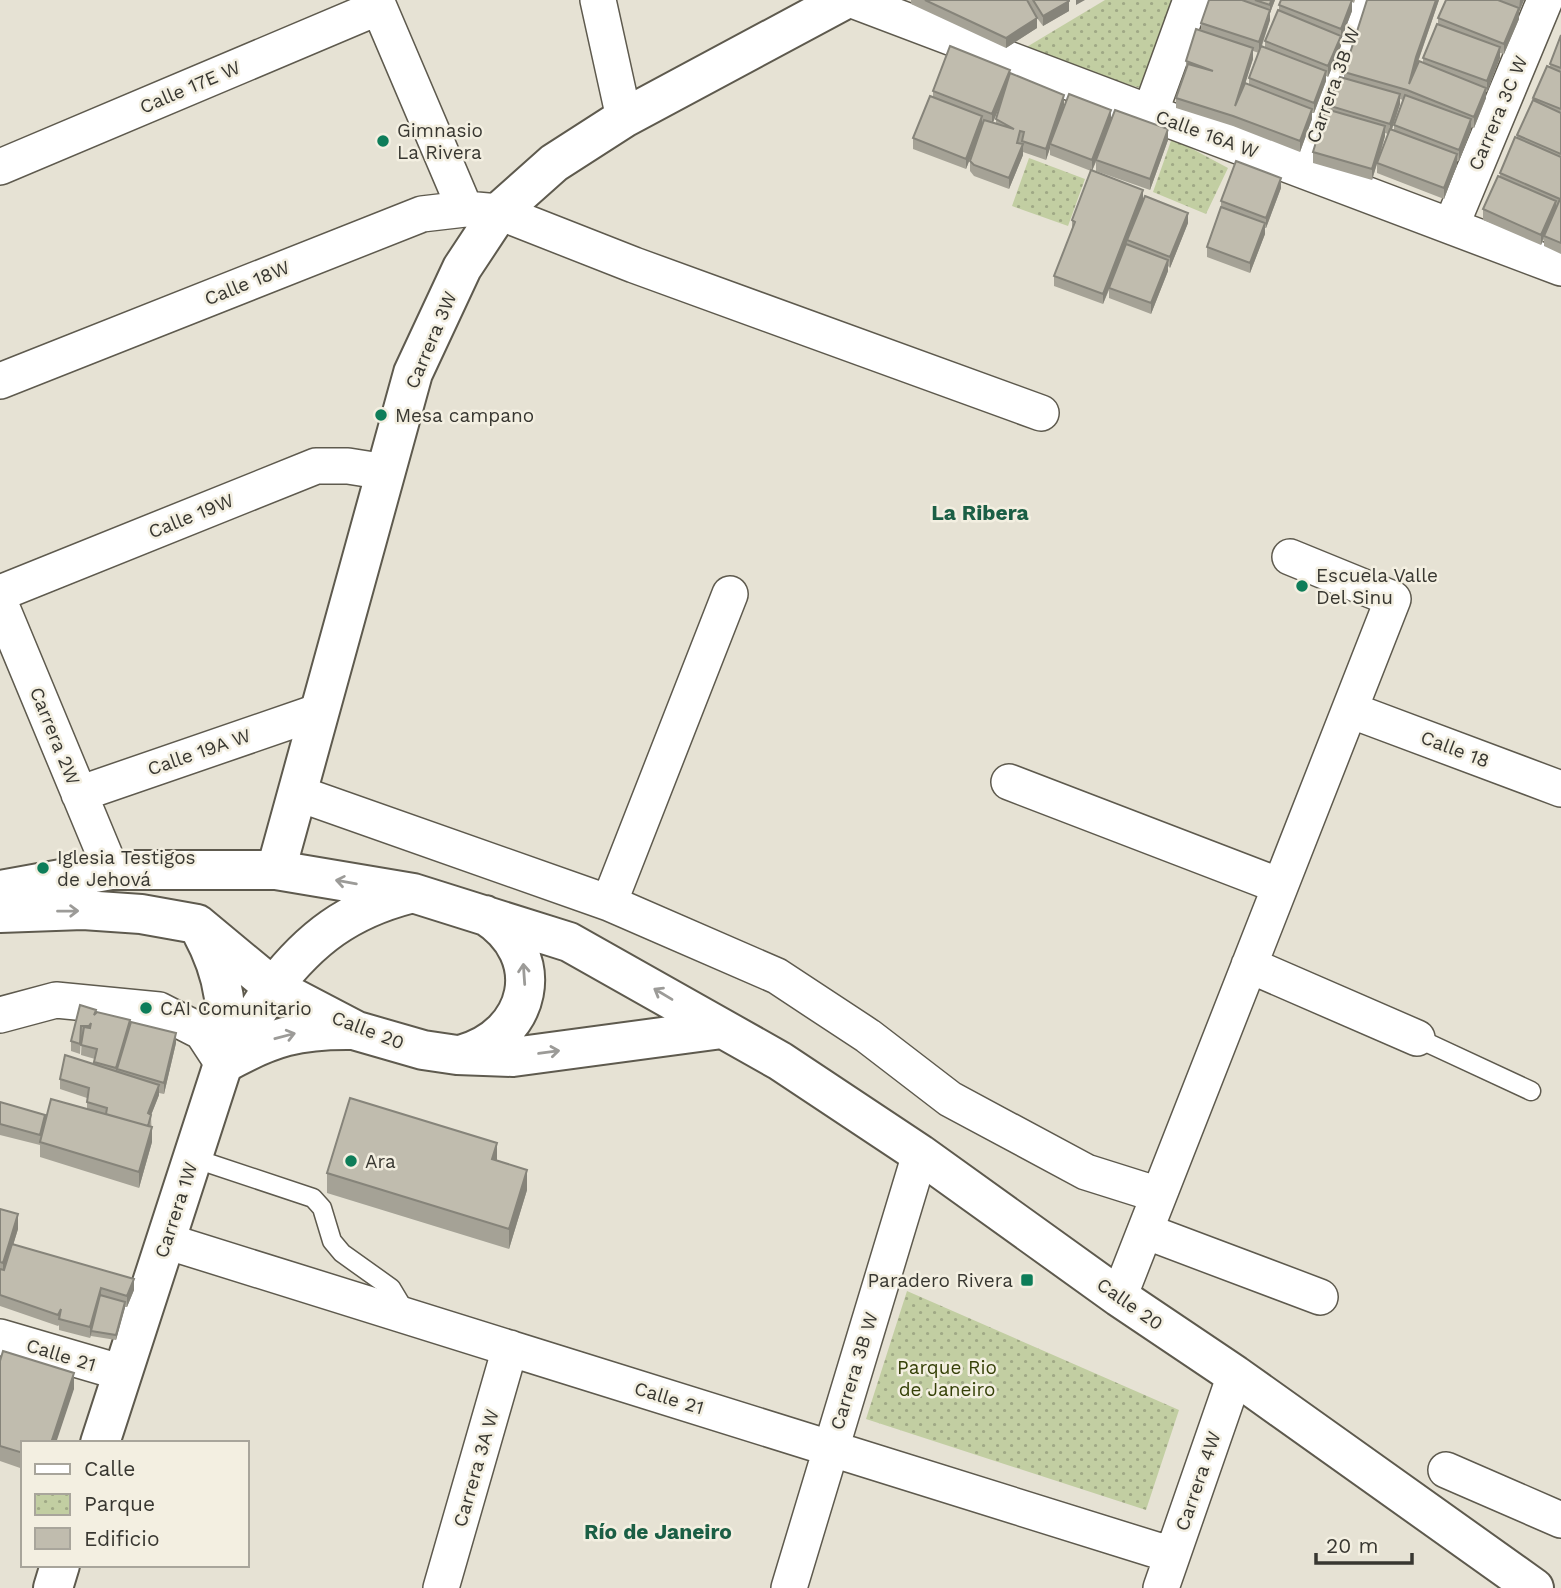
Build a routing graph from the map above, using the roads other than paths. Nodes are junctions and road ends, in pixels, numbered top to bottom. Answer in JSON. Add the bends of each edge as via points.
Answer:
{"nodes":[{"id":1,"x":598,"y":0,"type":"edge"},
{"id":2,"x":844,"y":0,"type":"edge"},
{"id":3,"x":852,"y":0,"type":"edge"},
{"id":4,"x":1191,"y":0,"type":"edge"},
{"id":5,"x":1364,"y":0,"type":"edge"},
{"id":6,"x":1545,"y":0,"type":"edge"},
{"id":7,"x":378,"y":3,"type":"edge"},
{"id":8,"x":1150,"y":113,"type":"junction"},
{"id":9,"x":624,"y":118,"type":"junction"},
{"id":10,"x":0,"y":167,"type":"edge"},
{"id":11,"x":1303,"y":170,"type":"junction"},
{"id":12,"x":482,"y":210,"type":"junction"},
{"id":13,"x":1451,"y":226,"type":"junction"},
{"id":14,"x":1561,"y":268,"type":"edge"},
{"id":15,"x":0,"y":381,"type":"edge"},
{"id":16,"x":1041,"y":413,"type":"dead end"},
{"id":17,"x":386,"y":472,"type":"junction"},
{"id":18,"x":1290,"y":557,"type":"dead end"},
{"id":19,"x":0,"y":593,"type":"edge"},
{"id":20,"x":730,"y":594,"type":"dead end"},
{"id":21,"x":0,"y":603,"type":"edge"},
{"id":22,"x":1350,"y":710,"type":"junction"},
{"id":23,"x":320,"y":711,"type":"junction"},
{"id":24,"x":1009,"y":782,"type":"dead end"},
{"id":25,"x":1561,"y":789,"type":"edge"},
{"id":26,"x":297,"y":793,"type":"junction"},
{"id":27,"x":79,"y":794,"type":"junction"},
{"id":28,"x":111,"y":870,"type":"junction"},
{"id":29,"x":276,"y":870,"type":"junction"},
{"id":30,"x":1280,"y":887,"type":"junction"},
{"id":31,"x":0,"y":890,"type":"edge"},
{"id":32,"x":413,"y":893,"type":"junction"},
{"id":33,"x":609,"y":903,"type":"junction"},
{"id":34,"x":0,"y":913,"type":"edge"},
{"id":35,"x":484,"y":914,"type":"junction"},
{"id":36,"x":197,"y":924,"type":"junction"},
{"id":37,"x":1249,"y":965,"type":"junction"},
{"id":38,"x":273,"y":987,"type":"junction"},
{"id":39,"x":0,"y":1015,"type":"edge"},
{"id":40,"x":722,"y":1029,"type":"junction"},
{"id":41,"x":357,"y":1031,"type":"junction"},
{"id":42,"x":1417,"y":1038,"type":"joint"},
{"id":43,"x":457,"y":1055,"type":"junction"},
{"id":44,"x":223,"y":1064,"type":"junction"},
{"id":45,"x":1531,"y":1091,"type":"dead end"},
{"id":46,"x":920,"y":1154,"type":"junction"},
{"id":47,"x":193,"y":1158,"type":"junction"},
{"id":48,"x":1159,"y":1195,"type":"junction"},
{"id":49,"x":1145,"y":1231,"type":"junction"},
{"id":50,"x":166,"y":1241,"type":"junction"},
{"id":51,"x":1119,"y":1297,"type":"junction"},
{"id":52,"x":1320,"y":1297,"type":"dead end"},
{"id":53,"x":409,"y":1317,"type":"junction"},
{"id":54,"x":0,"y":1337,"type":"edge"},
{"id":55,"x":510,"y":1348,"type":"junction"},
{"id":56,"x":123,"y":1373,"type":"junction"},
{"id":57,"x":1235,"y":1375,"type":"junction"},
{"id":58,"x":101,"y":1441,"type":"edge"},
{"id":59,"x":831,"y":1449,"type":"junction"},
{"id":60,"x":1446,"y":1470,"type":"dead end"},
{"id":61,"x":1561,"y":1520,"type":"edge"},
{"id":62,"x":1172,"y":1555,"type":"junction"},
{"id":63,"x":59,"y":1567,"type":"edge"},
{"id":64,"x":1523,"y":1584,"type":"edge"},
{"id":65,"x":53,"y":1588,"type":"edge"},
{"id":66,"x":441,"y":1588,"type":"edge"},
{"id":67,"x":789,"y":1588,"type":"edge"},
{"id":68,"x":1161,"y":1588,"type":"edge"}],
"edges":[{"from":1,"to":9,"type":"street"},
{"from":2,"to":9,"type":"main road","name":"Carrera 3W"},
{"from":3,"to":8,"type":"street","name":"Calle 16A W"},
{"from":4,"to":8,"type":"street"},
{"from":5,"to":11,"type":"street","name":"Carrera 3B W"},
{"from":6,"to":13,"type":"street","name":"Carrera 3C W"},
{"from":7,"to":10,"type":"street","name":"Calle 17E W"},
{"from":7,"to":12,"type":"street"},
{"from":8,"to":11,"type":"street","name":"Calle 16A W"},
{"from":9,"to":12,"type":"main road","name":"Carrera 3W"},
{"from":11,"to":13,"type":"street","name":"Calle 16A W"},
{"from":12,"to":15,"type":"street","name":"Calle 18W","via":[[422,214]]},
{"from":12,"to":16,"type":"street"},
{"from":12,"to":17,"type":"main road","name":"Carrera 3W","via":[[462,268],[413,373]]},
{"from":13,"to":14,"type":"street","name":"Calle 16A W"},
{"from":17,"to":19,"type":"street","name":"Calle 19W","via":[[316,466]]},
{"from":17,"to":23,"type":"main road","name":"Carrera 3W"},
{"from":18,"to":22,"type":"street","via":[[1393,598]]},
{"from":20,"to":33,"type":"street"},
{"from":21,"to":27,"type":"street","name":"Carrera 2W"},
{"from":22,"to":25,"type":"street","name":"Calle 18"},
{"from":22,"to":30,"type":"street"},
{"from":23,"to":26,"type":"main road","name":"Carrera 3W"},
{"from":23,"to":27,"type":"street","name":"Calle 19A W"},
{"from":24,"to":30,"type":"street"},
{"from":26,"to":29,"type":"main road","name":"Carrera 3W"},
{"from":26,"to":33,"type":"street"},
{"from":27,"to":28,"type":"street","name":"Carrera 2W"},
{"from":28,"to":29,"type":"main road","name":"Calle 20"},
{"from":28,"to":31,"type":"main road","name":"Calle 20"},
{"from":32,"to":29,"type":"main road","name":"Calle 20","one_way":true},
{"from":30,"to":37,"type":"street"},
{"from":32,"to":35,"type":"main road","name":"Calle 20"},
{"from":32,"to":38,"type":"main road","name":"Carrera 1W","via":[[348,916],[294,960]]},
{"from":33,"to":48,"type":"street","via":[[777,976],[868,1036],[950,1099],[1086,1172]]},
{"from":34,"to":36,"type":"main road","name":"Calle 20","one_way":true,"via":[[83,910]]},
{"from":40,"to":35,"type":"main road","name":"Calle 20","one_way":true,"via":[[569,942]]},
{"from":43,"to":35,"type":"main road","one_way":true,"via":[[496,1040],[511,1023],[523,994],[523,962],[515,942],[502,925]]},
{"from":36,"to":38,"type":"main road","name":"Calle 20"},
{"from":36,"to":44,"type":"main road","via":[[215,956],[225,991]]},
{"from":37,"to":42,"type":"street"},
{"from":37,"to":48,"type":"street"},
{"from":38,"to":41,"type":"main road","name":"Calle 20"},
{"from":38,"to":44,"type":"main road","name":"Carrera 1W"},
{"from":39,"to":44,"type":"street","via":[[56,1000],[159,1010],[202,1032]]},
{"from":43,"to":40,"type":"main road","name":"Calle 20","one_way":true,"via":[[513,1057]]},
{"from":40,"to":46,"type":"main road","name":"Calle 20","via":[[798,1072]]},
{"from":41,"to":43,"type":"main road","name":"Calle 20"},
{"from":44,"to":41,"type":"main road","one_way":true,"via":[[287,1034]]},
{"from":42,"to":45,"type":"lane"},
{"from":44,"to":47,"type":"main road","name":"Carrera 1W"},
{"from":46,"to":51,"type":"main road","name":"Calle 20"},
{"from":46,"to":59,"type":"street","name":"Carrera 3B W"},
{"from":47,"to":50,"type":"main road","name":"Carrera 1W"},
{"from":47,"to":53,"type":"lane","via":[[313,1198],[342,1254],[391,1288]]},
{"from":48,"to":49,"type":"street"},
{"from":49,"to":51,"type":"street"},
{"from":49,"to":52,"type":"street"},
{"from":50,"to":53,"type":"street","name":"Calle 21"},
{"from":50,"to":56,"type":"main road","name":"Carrera 1W"},
{"from":51,"to":57,"type":"main road","name":"Calle 20"},
{"from":53,"to":55,"type":"street","name":"Calle 21"},
{"from":54,"to":56,"type":"street","name":"Calle 21"},
{"from":55,"to":59,"type":"street","name":"Calle 21"},
{"from":55,"to":66,"type":"street","name":"Carrera 3A W"},
{"from":56,"to":58,"type":"main road","name":"Carrera 1W"},
{"from":57,"to":62,"type":"street","name":"Carrera 4W"},
{"from":57,"to":64,"type":"main road","name":"Calle 20"},
{"from":59,"to":62,"type":"street","name":"Calle 21"},
{"from":59,"to":67,"type":"street","name":"Carrera 3B W"},
{"from":60,"to":61,"type":"street"},
{"from":62,"to":68,"type":"street","name":"Carrera 4W"},
{"from":63,"to":65,"type":"main road"}]}
